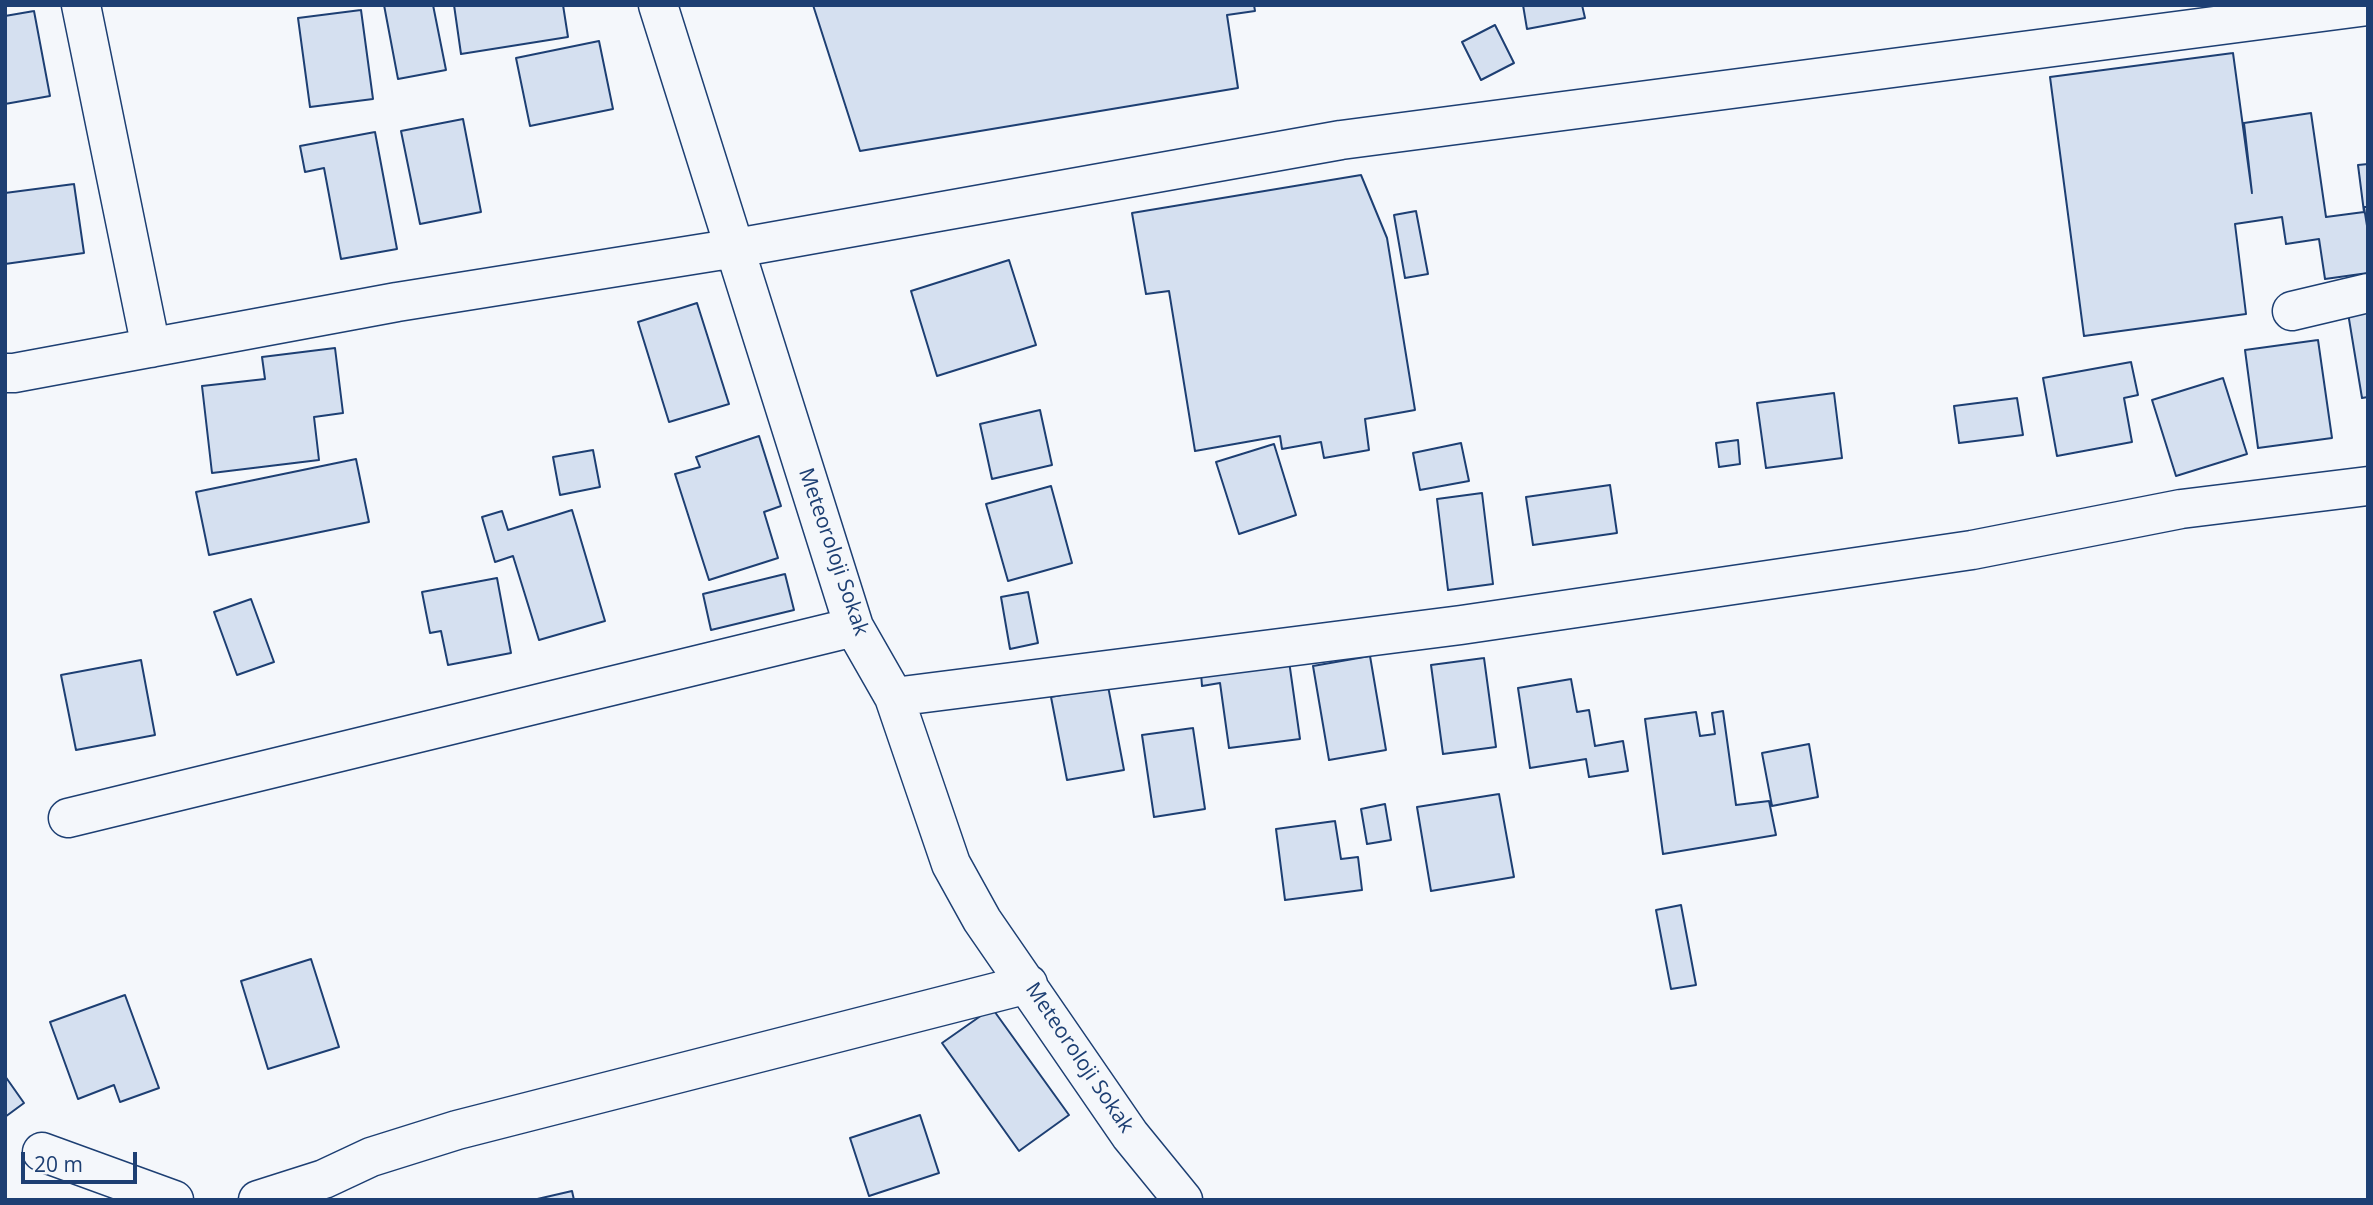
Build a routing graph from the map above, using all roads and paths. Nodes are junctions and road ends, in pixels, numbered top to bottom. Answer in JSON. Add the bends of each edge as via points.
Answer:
{"nodes":[{"id":1,"x":81,"y":5,"type":"edge"},
{"id":2,"x":659,"y":5,"type":"edge"},
{"id":3,"x":2368,"y":6,"type":"edge"},
{"id":4,"x":736,"y":248,"type":"junction"},
{"id":5,"x":2368,"y":293,"type":"edge"},
{"id":6,"x":2292,"y":312,"type":"dead end"},
{"id":7,"x":151,"y":348,"type":"junction"},
{"id":8,"x":5,"y":373,"type":"edge"},
{"id":9,"x":2368,"y":486,"type":"edge"},
{"id":10,"x":854,"y":627,"type":"junction"},
{"id":11,"x":894,"y":697,"type":"junction"},
{"id":12,"x":68,"y":818,"type":"dead end"},
{"id":13,"x":1028,"y":984,"type":"junction"},
{"id":14,"x":42,"y":1152,"type":"dead end"},
{"id":15,"x":174,"y":1200,"type":"edge"},
{"id":16,"x":258,"y":1200,"type":"edge"},
{"id":17,"x":1183,"y":1200,"type":"edge"}],
"edges":[{"from":1,"to":7,"type":"street"},
{"from":2,"to":4,"type":"street","name":"Meteoroloji Sokak"},
{"from":3,"to":4,"type":"street","via":[[1341,140]]},
{"from":4,"to":7,"type":"street","via":[[397,302]]},
{"from":4,"to":10,"type":"street","name":"Meteoroloji Sokak"},
{"from":5,"to":6,"type":"street"},
{"from":7,"to":8,"type":"street"},
{"from":9,"to":11,"type":"street","via":[[2181,509],[1972,550],[1461,625]]},
{"from":10,"to":11,"type":"street","name":"Meteoroloji Sokak"},
{"from":10,"to":12,"type":"street"},
{"from":11,"to":13,"type":"street","name":"Meteoroloji Sokak","via":[[951,864],[982,920]]},
{"from":13,"to":16,"type":"street","via":[[457,1130]]},
{"from":13,"to":17,"type":"street","name":"Meteoroloji Sokak","via":[[1130,1135]]},
{"from":14,"to":15,"type":"street"}]}
